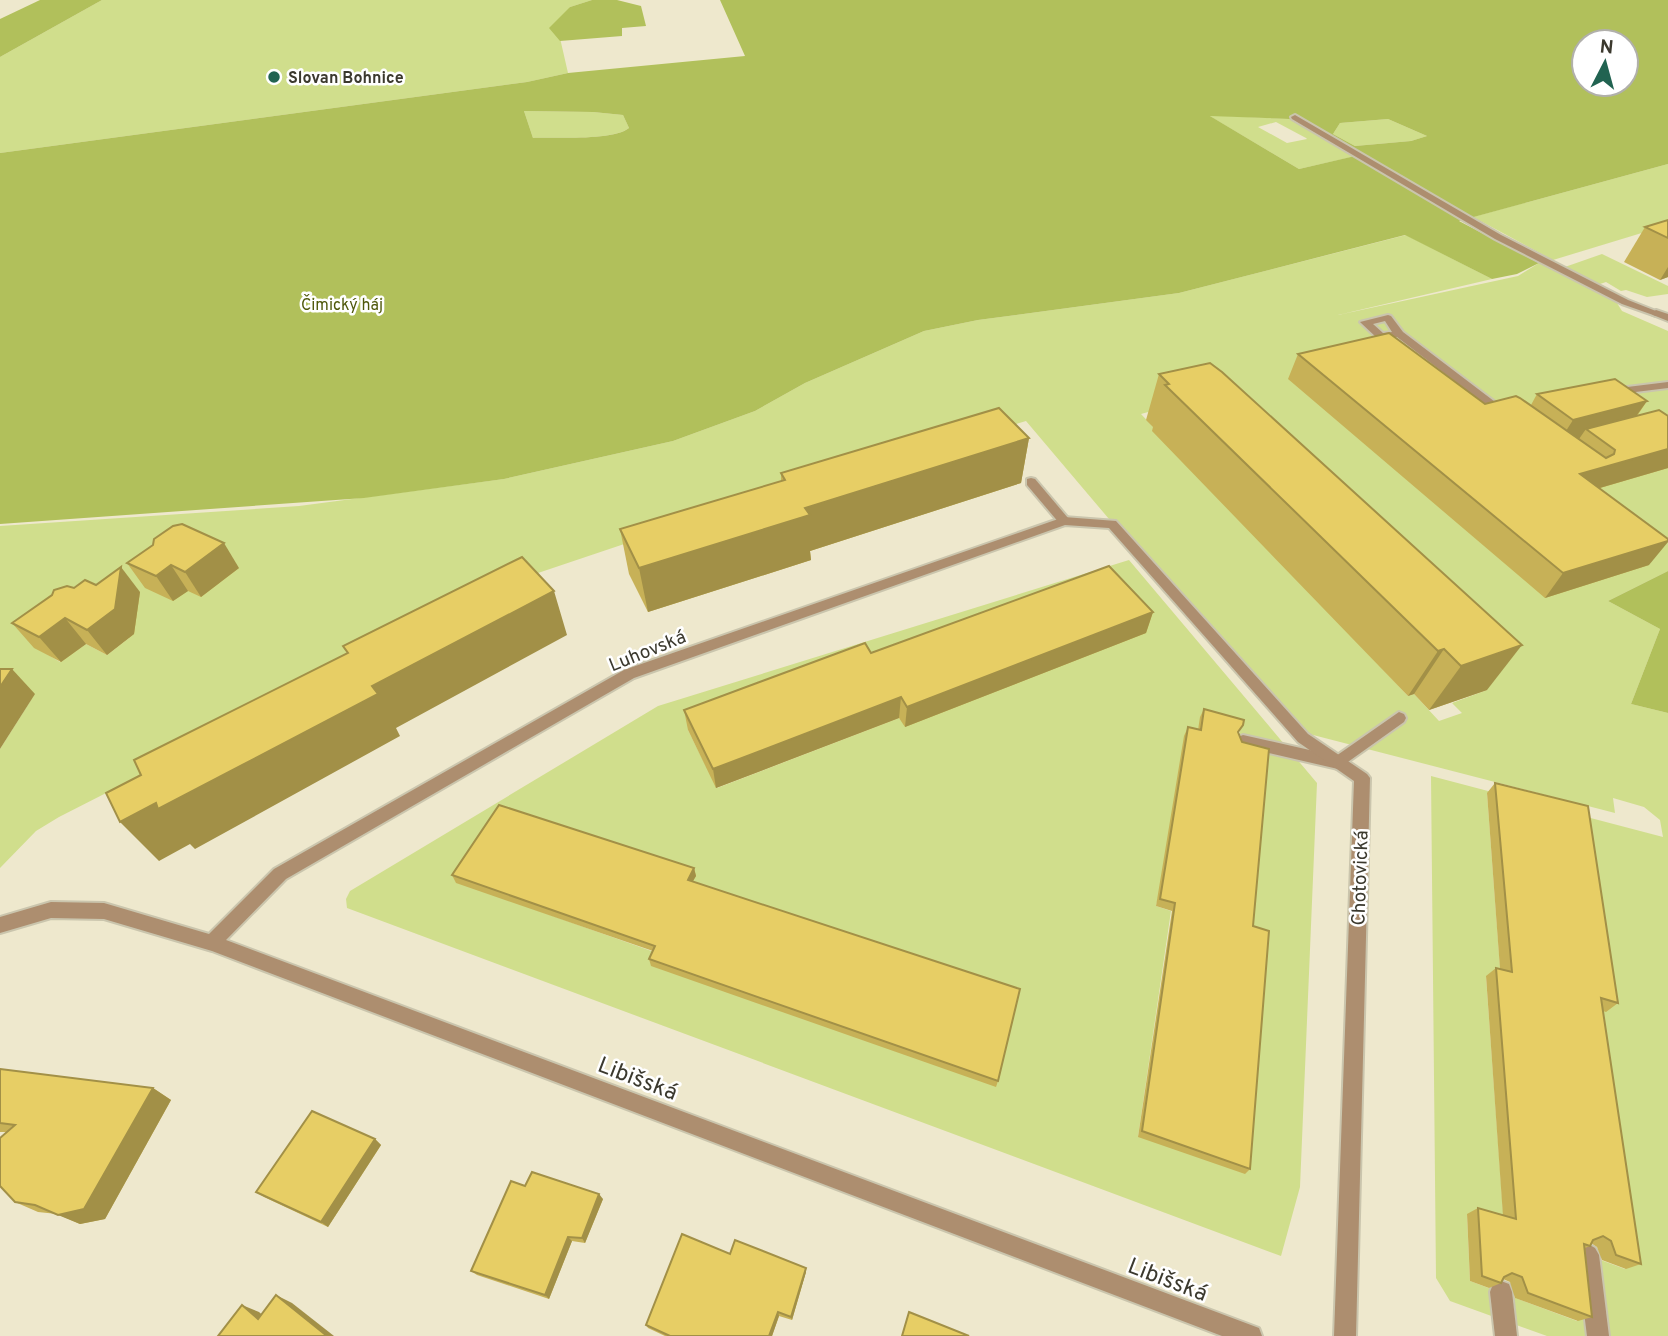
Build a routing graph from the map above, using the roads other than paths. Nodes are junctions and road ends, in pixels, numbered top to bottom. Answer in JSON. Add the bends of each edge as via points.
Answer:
{"nodes":[{"id":1,"x":1295,"y":117,"type":"dead end"},
{"id":2,"x":1668,"y":309,"type":"edge"},
{"id":3,"x":1656,"y":313,"type":"junction"},
{"id":4,"x":1668,"y":318,"type":"edge"},
{"id":5,"x":1399,"y":334,"type":"dead end"},
{"id":6,"x":1668,"y":384,"type":"edge"},
{"id":7,"x":1592,"y":395,"type":"edge"},
{"id":8,"x":1511,"y":413,"type":"edge"},
{"id":9,"x":1031,"y":482,"type":"edge"},
{"id":10,"x":1065,"y":522,"type":"junction"},
{"id":11,"x":1112,"y":524,"type":"joint"},
{"id":12,"x":1399,"y":718,"type":"dead end"},
{"id":13,"x":1243,"y":741,"type":"edge"},
{"id":14,"x":1338,"y":764,"type":"junction"},
{"id":15,"x":0,"y":925,"type":"edge"},
{"id":16,"x":212,"y":943,"type":"junction"},
{"id":17,"x":1588,"y":1255,"type":"edge"},
{"id":18,"x":1501,"y":1292,"type":"edge"},
{"id":19,"x":1251,"y":1336,"type":"edge"},
{"id":20,"x":1345,"y":1336,"type":"edge"},
{"id":21,"x":1506,"y":1336,"type":"edge"},
{"id":22,"x":1598,"y":1336,"type":"edge"}],
"edges":[{"from":1,"to":3,"type":"street","via":[[1498,237],[1625,302]]},
{"from":2,"to":3,"type":"street"},
{"from":3,"to":4,"type":"street"},
{"from":5,"to":8,"type":"street","via":[[1499,410]]},
{"from":6,"to":7,"type":"street"},
{"from":9,"to":10,"type":"street"},
{"from":10,"to":11,"type":"street","name":"Luhovská"},
{"from":10,"to":16,"type":"street","name":"Luhovská","via":[[629,674],[280,874]]},
{"from":11,"to":14,"type":"street","name":"Chotovická","via":[[1303,738]]},
{"from":12,"to":14,"type":"street"},
{"from":13,"to":14,"type":"street"},
{"from":14,"to":20,"type":"street","name":"Chotovická","via":[[1362,779]]},
{"from":15,"to":16,"type":"street","name":"Libišská","via":[[51,910],[104,911]]},
{"from":16,"to":19,"type":"street","name":"Libišská"},
{"from":17,"to":22,"type":"street"},
{"from":18,"to":21,"type":"street"}]}
